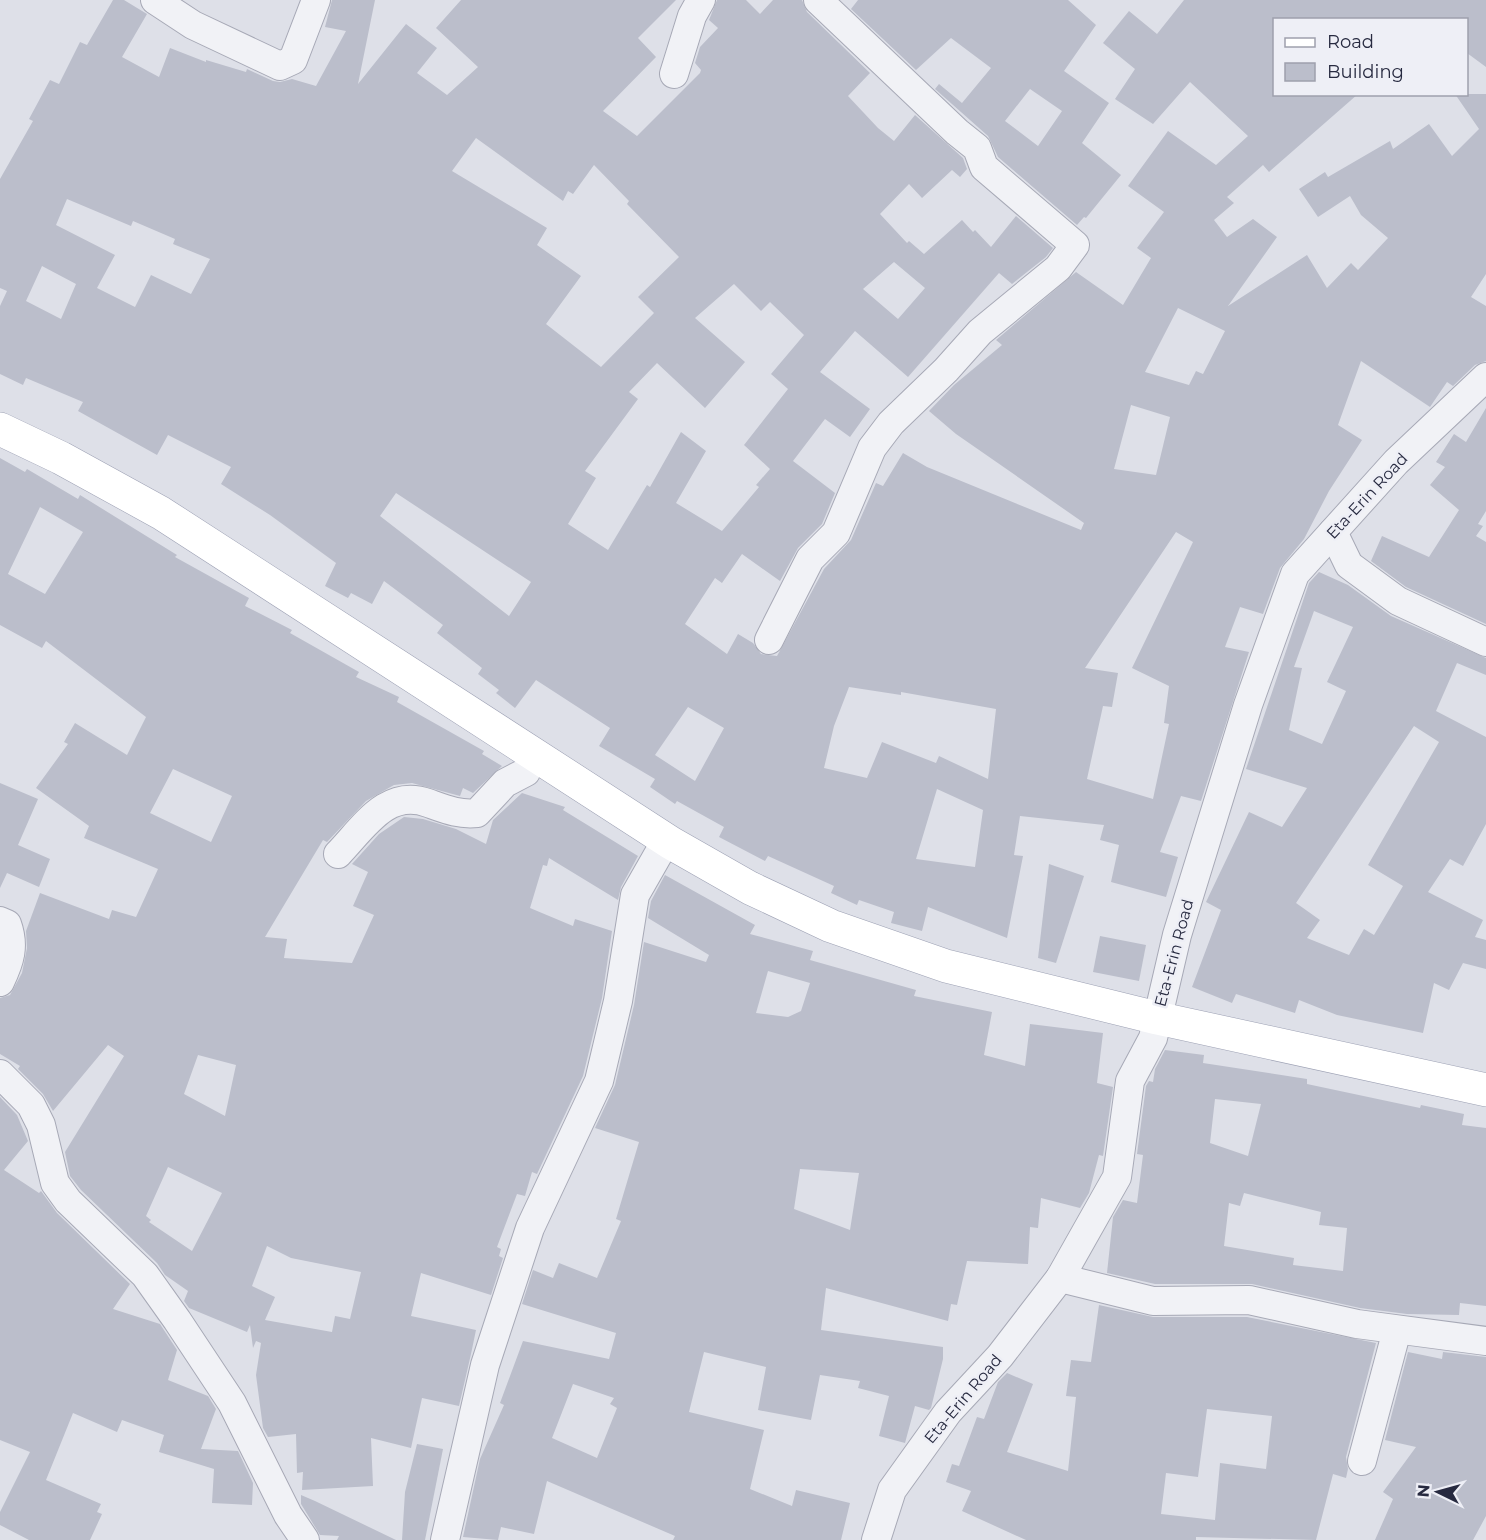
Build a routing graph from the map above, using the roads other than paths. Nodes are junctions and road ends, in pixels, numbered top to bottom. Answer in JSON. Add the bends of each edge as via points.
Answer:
{"nodes":[{"id":1,"x":155,"y":0,"type":"edge"},
{"id":2,"x":316,"y":0,"type":"edge"},
{"id":3,"x":701,"y":0,"type":"edge"},
{"id":4,"x":818,"y":0,"type":"edge"},
{"id":5,"x":674,"y":74,"type":"dead end"},
{"id":6,"x":1486,"y":377,"type":"edge"},
{"id":7,"x":0,"y":429,"type":"edge"},
{"id":8,"x":0,"y":451,"type":"edge"},
{"id":9,"x":1333,"y":532,"type":"junction"},
{"id":10,"x":769,"y":640,"type":"dead end"},
{"id":11,"x":1486,"y":642,"type":"edge"},
{"id":12,"x":526,"y":772,"type":"junction"},
{"id":13,"x":659,"y":852,"type":"junction"},
{"id":14,"x":338,"y":854,"type":"dead end"},
{"id":15,"x":0,"y":921,"type":"edge"},
{"id":16,"x":0,"y":982,"type":"edge"},
{"id":17,"x":1155,"y":1028,"type":"junction"},
{"id":18,"x":0,"y":1074,"type":"edge"},
{"id":19,"x":1486,"y":1090,"type":"edge"},
{"id":20,"x":1486,"y":1111,"type":"edge"},
{"id":21,"x":1060,"y":1278,"type":"junction"},
{"id":22,"x":1397,"y":1330,"type":"junction"},
{"id":23,"x":1486,"y":1341,"type":"edge"},
{"id":24,"x":1362,"y":1461,"type":"dead end"},
{"id":25,"x":306,"y":1540,"type":"edge"},
{"id":26,"x":444,"y":1540,"type":"edge"},
{"id":27,"x":876,"y":1540,"type":"edge"}],
"edges":[{"from":1,"to":2,"type":"street","via":[[193,26],[280,66],[293,60]]},
{"from":3,"to":5,"type":"street"},
{"from":4,"to":10,"type":"street","via":[[977,148],[984,167],[1075,245],[1058,268],[980,332],[891,423],[872,448],[836,533],[810,559]]},
{"from":6,"to":9,"type":"street","name":"Eta-Erin Road","via":[[1396,462]]},
{"from":7,"to":17,"type":"main road","via":[[161,513],[670,843],[750,888],[831,926],[908,954]]},
{"from":8,"to":12,"type":"main road","via":[[46,471],[118,513]]},
{"from":9,"to":11,"type":"street","via":[[1348,565],[1398,601]]},
{"from":9,"to":17,"type":"street","name":"Eta-Erin Road","via":[[1295,574],[1256,683],[1177,935]]},
{"from":12,"to":13,"type":"main road"},
{"from":12,"to":14,"type":"street","via":[[505,783],[477,813],[462,815],[413,797],[388,803]]},
{"from":13,"to":17,"type":"main road","via":[[711,887],[773,921],[875,965]]},
{"from":13,"to":26,"type":"street","via":[[635,896],[618,1001],[599,1081],[530,1228],[485,1365]]},
{"from":15,"to":16,"type":"street","via":[[7,924],[11,935],[11,958]]},
{"from":17,"to":19,"type":"main road"},
{"from":17,"to":20,"type":"main road","via":[[1302,1068]]},
{"from":17,"to":21,"type":"street","name":"Eta-Erin Road","via":[[1130,1081],[1117,1177]]},
{"from":18,"to":25,"type":"street","via":[[31,1105],[41,1125],[55,1183],[68,1201],[145,1275],[177,1320],[232,1403],[288,1515]]},
{"from":21,"to":22,"type":"street","via":[[1153,1301],[1249,1300]]},
{"from":21,"to":27,"type":"street","name":"Eta-Erin Road","via":[[1000,1356],[948,1413],[892,1490]]},
{"from":22,"to":23,"type":"street"},
{"from":22,"to":24,"type":"street"}]}
